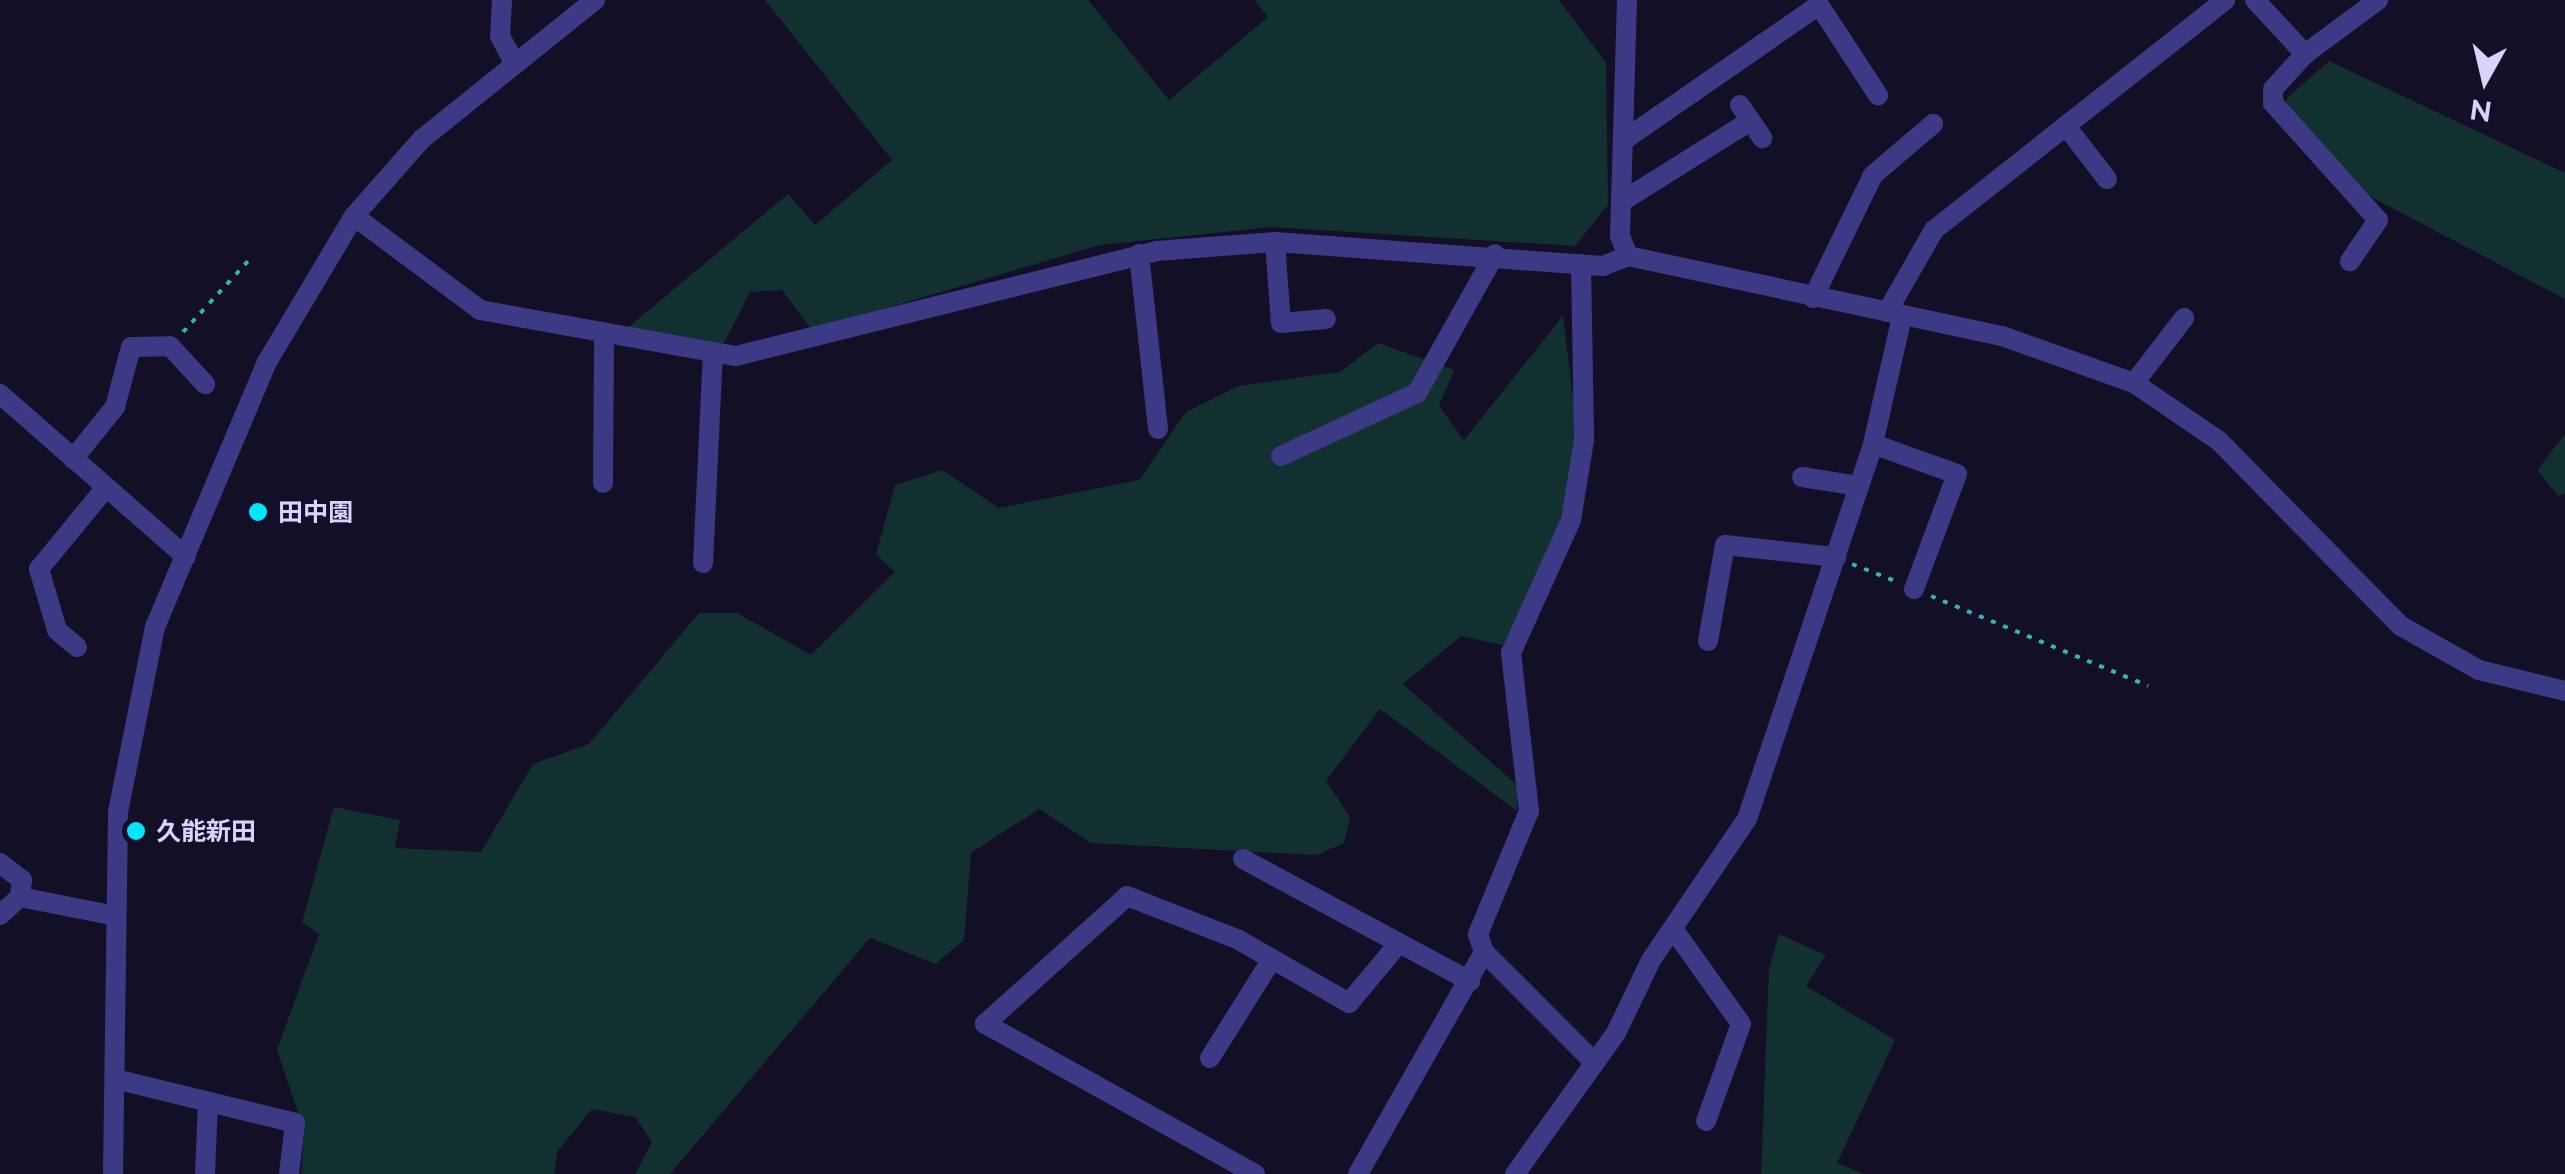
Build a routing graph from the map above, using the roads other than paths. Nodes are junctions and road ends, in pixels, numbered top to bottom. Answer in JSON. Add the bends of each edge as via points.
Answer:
{"nodes":[{"id":1,"x":502,"y":0,"type":"edge"},
{"id":2,"x":595,"y":0,"type":"edge"},
{"id":3,"x":1627,"y":0,"type":"edge"},
{"id":4,"x":2225,"y":0,"type":"edge"},
{"id":5,"x":2255,"y":0,"type":"edge"},
{"id":6,"x":2378,"y":0,"type":"edge"},
{"id":7,"x":2305,"y":54,"type":"junction"},
{"id":8,"x":514,"y":62,"type":"junction"},
{"id":9,"x":1878,"y":95,"type":"dead end"},
{"id":10,"x":1751,"y":121,"type":"dead end"},
{"id":11,"x":1933,"y":124,"type":"dead end"},
{"id":12,"x":2066,"y":126,"type":"junction"},
{"id":13,"x":1624,"y":140,"type":"junction"},
{"id":14,"x":2107,"y":179,"type":"dead end"},
{"id":15,"x":1621,"y":202,"type":"junction"},
{"id":16,"x":354,"y":216,"type":"junction"},
{"id":17,"x":1275,"y":242,"type":"junction"},
{"id":18,"x":1139,"y":254,"type":"junction"},
{"id":19,"x":1496,"y":254,"type":"junction"},
{"id":20,"x":1628,"y":256,"type":"junction"},
{"id":21,"x":2350,"y":261,"type":"dead end"},
{"id":22,"x":1581,"y":264,"type":"junction"},
{"id":23,"x":1813,"y":298,"type":"junction"},
{"id":24,"x":1894,"y":314,"type":"junction"},
{"id":25,"x":2184,"y":318,"type":"dead end"},
{"id":26,"x":1326,"y":319,"type":"dead end"},
{"id":27,"x":604,"y":338,"type":"junction"},
{"id":28,"x":713,"y":353,"type":"junction"},
{"id":29,"x":2134,"y":382,"type":"junction"},
{"id":30,"x":205,"y":384,"type":"dead end"},
{"id":31,"x":0,"y":394,"type":"edge"},
{"id":32,"x":1158,"y":429,"type":"dead end"},
{"id":33,"x":1873,"y":444,"type":"junction"},
{"id":34,"x":1281,"y":456,"type":"dead end"},
{"id":35,"x":73,"y":459,"type":"junction"},
{"id":36,"x":1802,"y":477,"type":"dead end"},
{"id":37,"x":603,"y":483,"type":"dead end"},
{"id":38,"x":1860,"y":486,"type":"junction"},
{"id":39,"x":104,"y":490,"type":"junction"},
{"id":40,"x":186,"y":557,"type":"junction"},
{"id":41,"x":1836,"y":557,"type":"junction"},
{"id":42,"x":704,"y":562,"type":"dead end"},
{"id":43,"x":1914,"y":590,"type":"road end"},
{"id":44,"x":1708,"y":641,"type":"dead end"},
{"id":45,"x":78,"y":647,"type":"dead end"},
{"id":46,"x":2565,"y":691,"type":"edge"},
{"id":47,"x":1243,"y":859,"type":"dead end"},
{"id":48,"x":0,"y":863,"type":"edge"},
{"id":49,"x":20,"y":897,"type":"junction"},
{"id":50,"x":0,"y":915,"type":"edge"},
{"id":51,"x":116,"y":916,"type":"junction"},
{"id":52,"x":1674,"y":930,"type":"junction"},
{"id":53,"x":1399,"y":942,"type":"junction"},
{"id":54,"x":1484,"y":952,"type":"junction"},
{"id":55,"x":1272,"y":959,"type":"junction"},
{"id":56,"x":1470,"y":981,"type":"junction"},
{"id":57,"x":1210,"y":1058,"type":"dead end"},
{"id":58,"x":1594,"y":1062,"type":"junction"},
{"id":59,"x":115,"y":1079,"type":"junction"},
{"id":60,"x":208,"y":1102,"type":"junction"},
{"id":61,"x":1706,"y":1121,"type":"dead end"},
{"id":62,"x":1516,"y":1173,"type":"edge"},
{"id":63,"x":112,"y":1174,"type":"edge"},
{"id":64,"x":206,"y":1174,"type":"edge"},
{"id":65,"x":289,"y":1174,"type":"edge"},
{"id":66,"x":1255,"y":1174,"type":"edge"},
{"id":67,"x":1358,"y":1174,"type":"edge"}],
"edges":[{"from":1,"to":8,"type":"street","via":[[500,36]]},
{"from":2,"to":8,"type":"street"},
{"from":3,"to":13,"type":"street"},
{"from":4,"to":12,"type":"street"},
{"from":5,"to":7,"type":"street"},
{"from":6,"to":7,"type":"street"},
{"from":7,"to":21,"type":"street","via":[[2273,89],[2273,103],[2378,220]]},
{"from":8,"to":16,"type":"street","via":[[422,139]]},
{"from":9,"to":13,"type":"street","via":[[1819,5]]},
{"from":10,"to":15,"type":"street"},
{"from":11,"to":23,"type":"street","via":[[1872,175]]},
{"from":12,"to":14,"type":"street"},
{"from":12,"to":24,"type":"street","via":[[1934,230]]},
{"from":13,"to":15,"type":"street"},
{"from":15,"to":20,"type":"street"},
{"from":16,"to":27,"type":"street","via":[[480,310]]},
{"from":16,"to":40,"type":"street","via":[[268,362]]},
{"from":17,"to":18,"type":"street"},
{"from":17,"to":19,"type":"street"},
{"from":17,"to":26,"type":"street","via":[[1281,323]]},
{"from":18,"to":28,"type":"street","via":[[754,355]]},
{"from":18,"to":32,"type":"street"},
{"from":19,"to":22,"type":"street"},
{"from":19,"to":34,"type":"street","via":[[1417,393]]},
{"from":20,"to":22,"type":"street"},
{"from":20,"to":23,"type":"street"},
{"from":22,"to":54,"type":"street","via":[[1584,440],[1570,520],[1511,653],[1529,811],[1481,912]]},
{"from":23,"to":24,"type":"street"},
{"from":24,"to":29,"type":"street","via":[[2047,348]]},
{"from":24,"to":33,"type":"street"},
{"from":25,"to":29,"type":"street"},
{"from":27,"to":28,"type":"street"},
{"from":27,"to":37,"type":"street"},
{"from":28,"to":42,"type":"street"},
{"from":29,"to":46,"type":"street","via":[[2218,441],[2401,626],[2480,670]]},
{"from":30,"to":35,"type":"street","via":[[170,346],[131,347],[115,407]]},
{"from":31,"to":35,"type":"street"},
{"from":33,"to":38,"type":"street"},
{"from":33,"to":43,"type":"street","via":[[1957,474]]},
{"from":35,"to":39,"type":"street"},
{"from":36,"to":38,"type":"street"},
{"from":38,"to":41,"type":"street"},
{"from":39,"to":40,"type":"street"},
{"from":39,"to":45,"type":"street","via":[[39,568],[57,630]]},
{"from":40,"to":51,"type":"street","via":[[142,663],[128,731]]},
{"from":41,"to":44,"type":"street","via":[[1725,545]]},
{"from":41,"to":52,"type":"street","via":[[1746,820]]},
{"from":47,"to":53,"type":"street"},
{"from":48,"to":49,"type":"street","via":[[22,880]]},
{"from":49,"to":50,"type":"street"},
{"from":49,"to":51,"type":"street"},
{"from":51,"to":59,"type":"street"},
{"from":52,"to":58,"type":"street"},
{"from":52,"to":61,"type":"street","via":[[1741,1024]]},
{"from":53,"to":55,"type":"street","via":[[1349,1003]]},
{"from":53,"to":56,"type":"street"},
{"from":54,"to":56,"type":"street"},
{"from":54,"to":58,"type":"street"},
{"from":55,"to":57,"type":"street"},
{"from":55,"to":66,"type":"street","via":[[1127,896],[985,1024]]},
{"from":56,"to":67,"type":"street"},
{"from":58,"to":62,"type":"street"},
{"from":59,"to":60,"type":"street"},
{"from":59,"to":63,"type":"street"},
{"from":60,"to":64,"type":"street"},
{"from":60,"to":65,"type":"street","via":[[294,1123]]}]}
